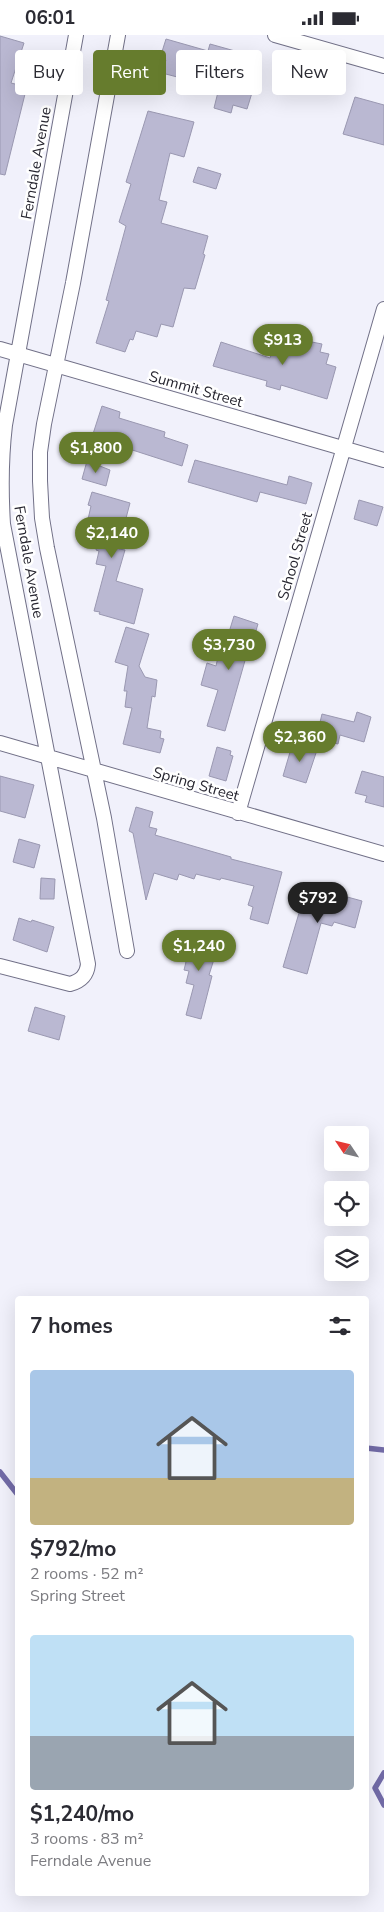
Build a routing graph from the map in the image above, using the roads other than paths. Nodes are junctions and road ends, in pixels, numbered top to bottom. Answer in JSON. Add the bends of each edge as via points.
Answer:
{"nodes":[{"id":1,"x":76,"y":35,"type":"edge"},
{"id":2,"x":118,"y":35,"type":"edge"},
{"id":3,"x":275,"y":35,"type":"edge"},
{"id":4,"x":384,"y":66,"type":"edge"},
{"id":5,"x":384,"y":309,"type":"edge"},
{"id":6,"x":0,"y":349,"type":"edge"},
{"id":7,"x":18,"y":355,"type":"junction"},
{"id":8,"x":56,"y":366,"type":"junction"},
{"id":9,"x":343,"y":448,"type":"junction"},
{"id":10,"x":384,"y":460,"type":"edge"},
{"id":11,"x":0,"y":743,"type":"edge"},
{"id":12,"x":49,"y":758,"type":"junction"},
{"id":13,"x":95,"y":771,"type":"junction"},
{"id":14,"x":238,"y":813,"type":"junction"},
{"id":15,"x":384,"y":854,"type":"edge"},
{"id":16,"x":127,"y":951,"type":"dead end"},
{"id":17,"x":0,"y":965,"type":"edge"}],
"edges":[{"from":1,"to":7,"type":"street","name":"Ferndale Avenue"},
{"from":2,"to":8,"type":"street","name":"Ferndale Avenue"},
{"from":3,"to":4,"type":"street"},
{"from":5,"to":9,"type":"street","name":"School Street"},
{"from":6,"to":7,"type":"street","name":"Summit Street"},
{"from":7,"to":8,"type":"street","name":"Summit Street"},
{"from":7,"to":12,"type":"street","name":"Ferndale Avenue","via":[[4,425],[0,486],[3,525]]},
{"from":8,"to":9,"type":"street","name":"Summit Street"},
{"from":8,"to":13,"type":"street","name":"Ferndale Avenue","via":[[40,453],[42,518]]},
{"from":9,"to":10,"type":"street","name":"Summit Street"},
{"from":9,"to":14,"type":"street","name":"School Street"},
{"from":11,"to":12,"type":"street","name":"Spring Street"},
{"from":12,"to":13,"type":"street","name":"Spring Street"},
{"from":12,"to":17,"type":"street","name":"Ferndale Avenue","via":[[87,971],[77,983],[70,985]]},
{"from":13,"to":14,"type":"street","name":"Spring Street"},
{"from":13,"to":16,"type":"street","name":"Ferndale Avenue"},
{"from":14,"to":15,"type":"street","name":"Spring Street"}]}
